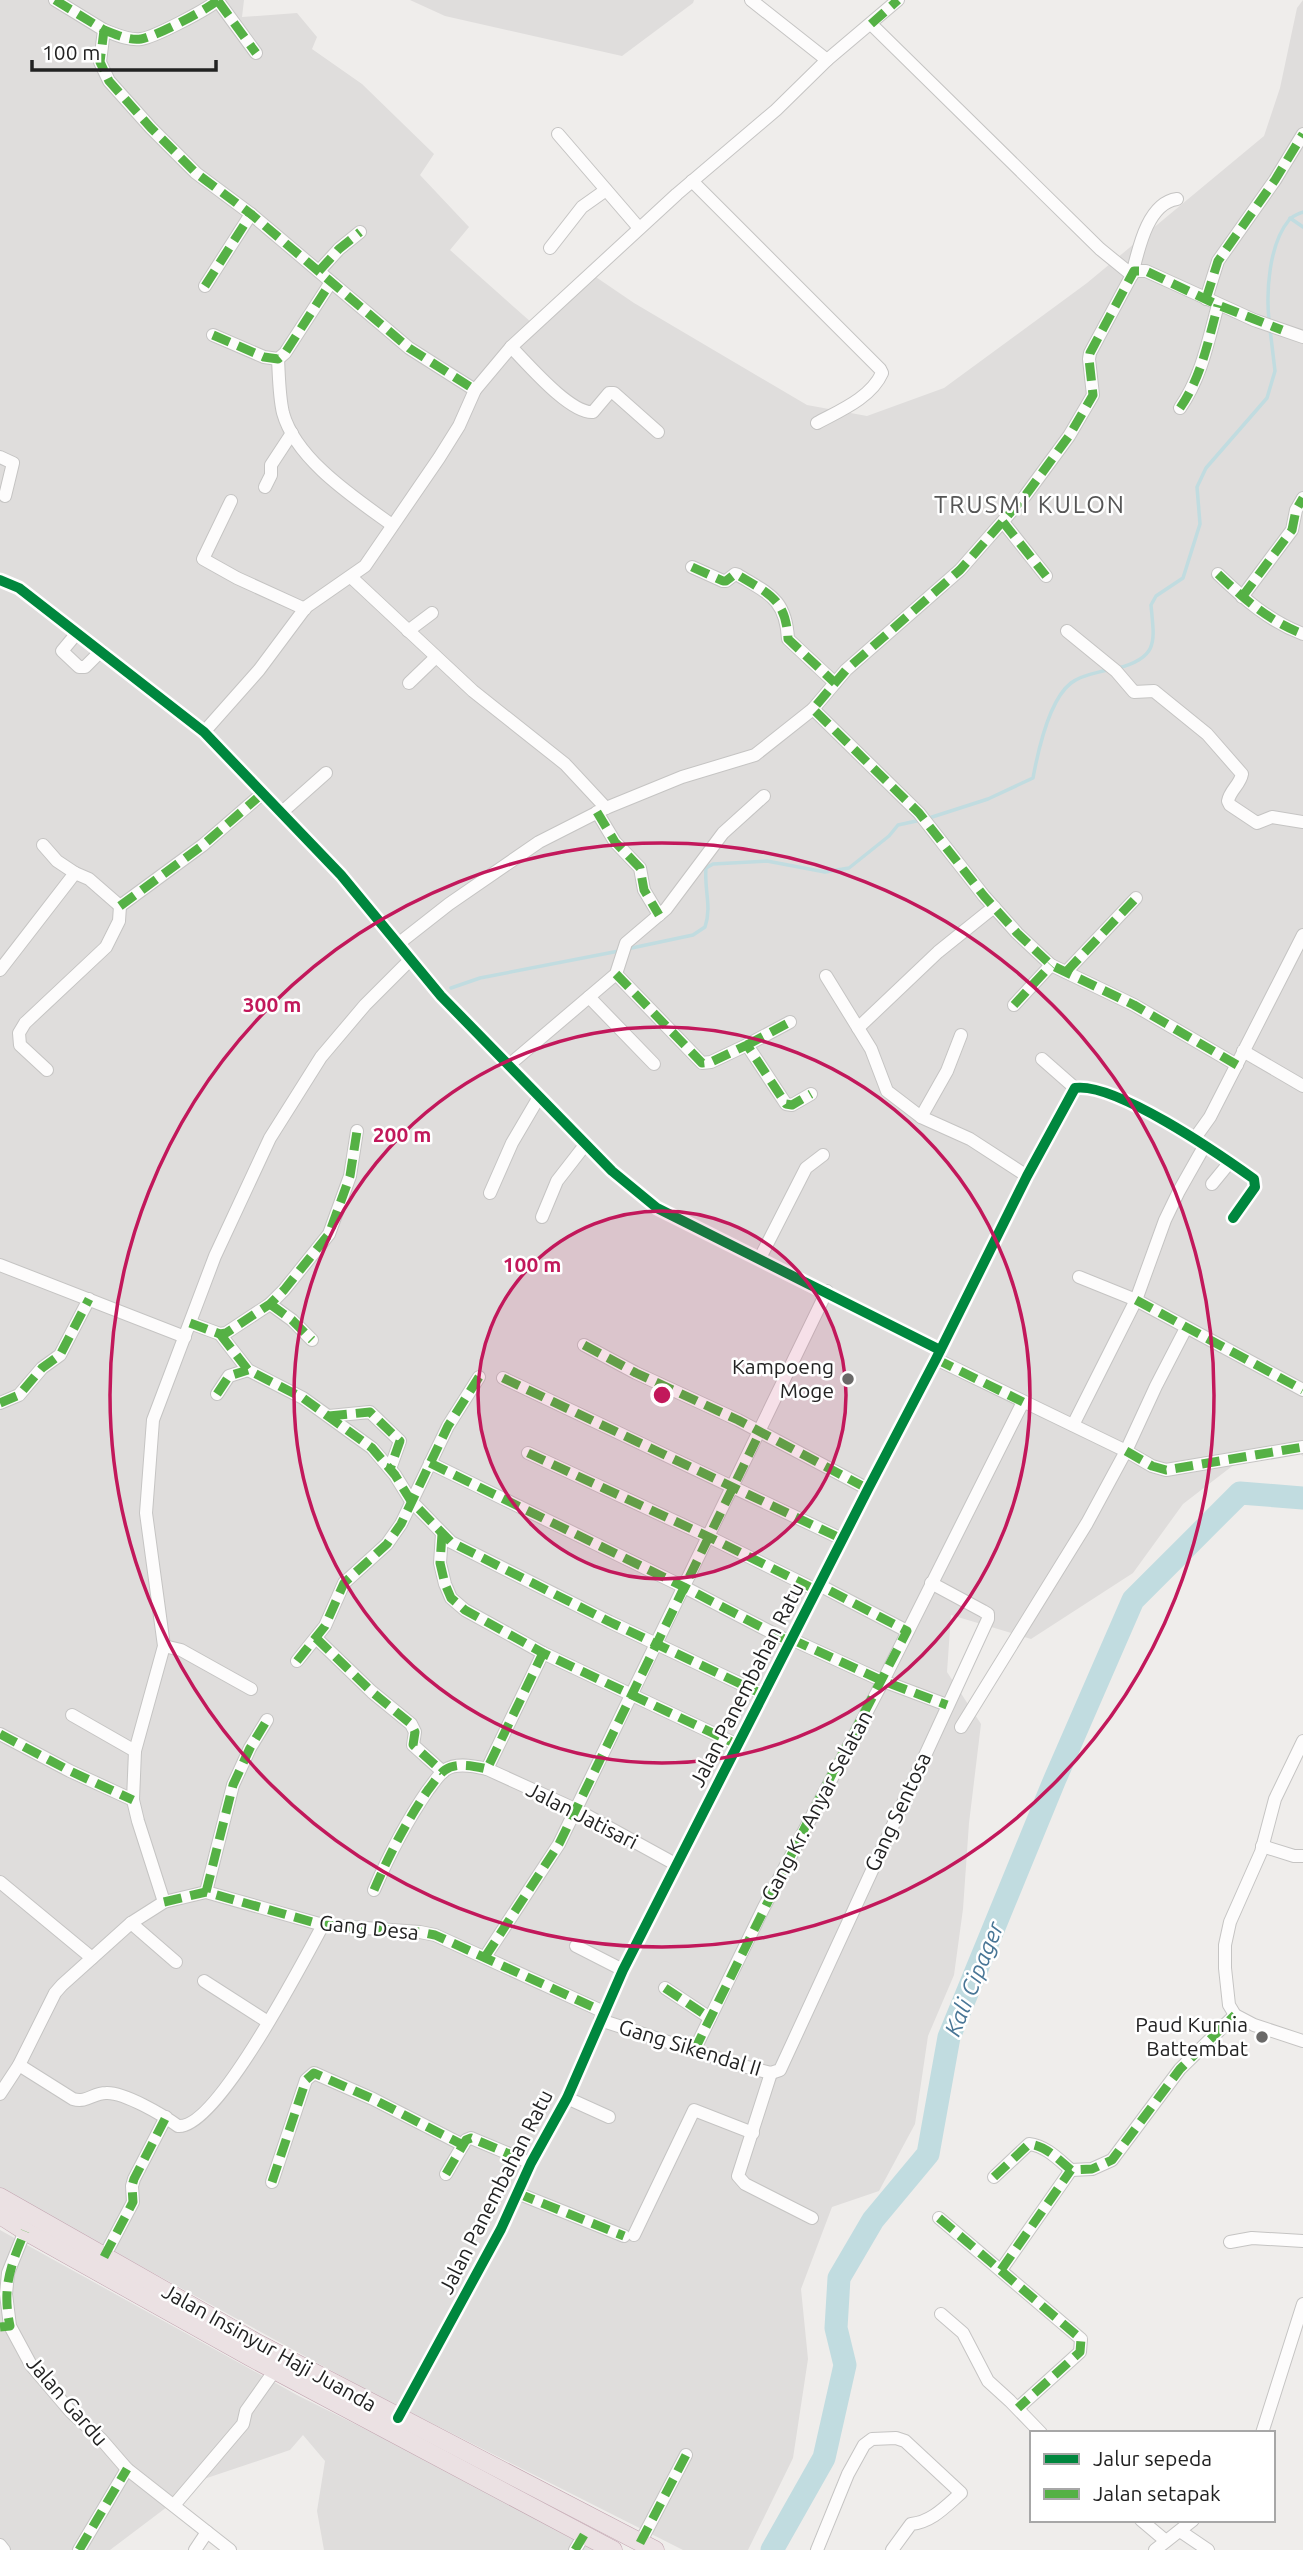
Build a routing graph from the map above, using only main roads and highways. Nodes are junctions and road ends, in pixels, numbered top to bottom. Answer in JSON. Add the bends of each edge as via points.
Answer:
{"nodes":[{"id":1,"x":0,"y":2197,"type":"edge"},
{"id":2,"x":0,"y":2216,"type":"edge"},
{"id":3,"x":254,"y":2350,"type":"junction"},
{"id":4,"x":532,"y":2497,"type":"junction"},
{"id":5,"x":579,"y":2542,"type":"edge"},
{"id":6,"x":647,"y":2546,"type":"edge"},
{"id":7,"x":613,"y":2550,"type":"edge"}],
"edges":[{"from":1,"to":3,"type":"highway","name":"Jalan Insinyur Haji Juanda"},
{"from":2,"to":3,"type":"highway","name":"Jalan Insinyur Haji Juanda"},
{"from":3,"to":4,"type":"highway","name":"Jalan Insinyur Haji Juanda","via":[[398,2418]]},
{"from":3,"to":4,"type":"highway","name":"Jalan Insinyur Haji Juanda","via":[[275,2370]]},
{"from":4,"to":5,"type":"highway","name":"Jalan Insinyur Haji Juanda"},
{"from":4,"to":6,"type":"highway","name":"Jalan Insinyur Haji Juanda"},
{"from":5,"to":7,"type":"highway","name":"Jalan Insinyur Haji Juanda"}]}
